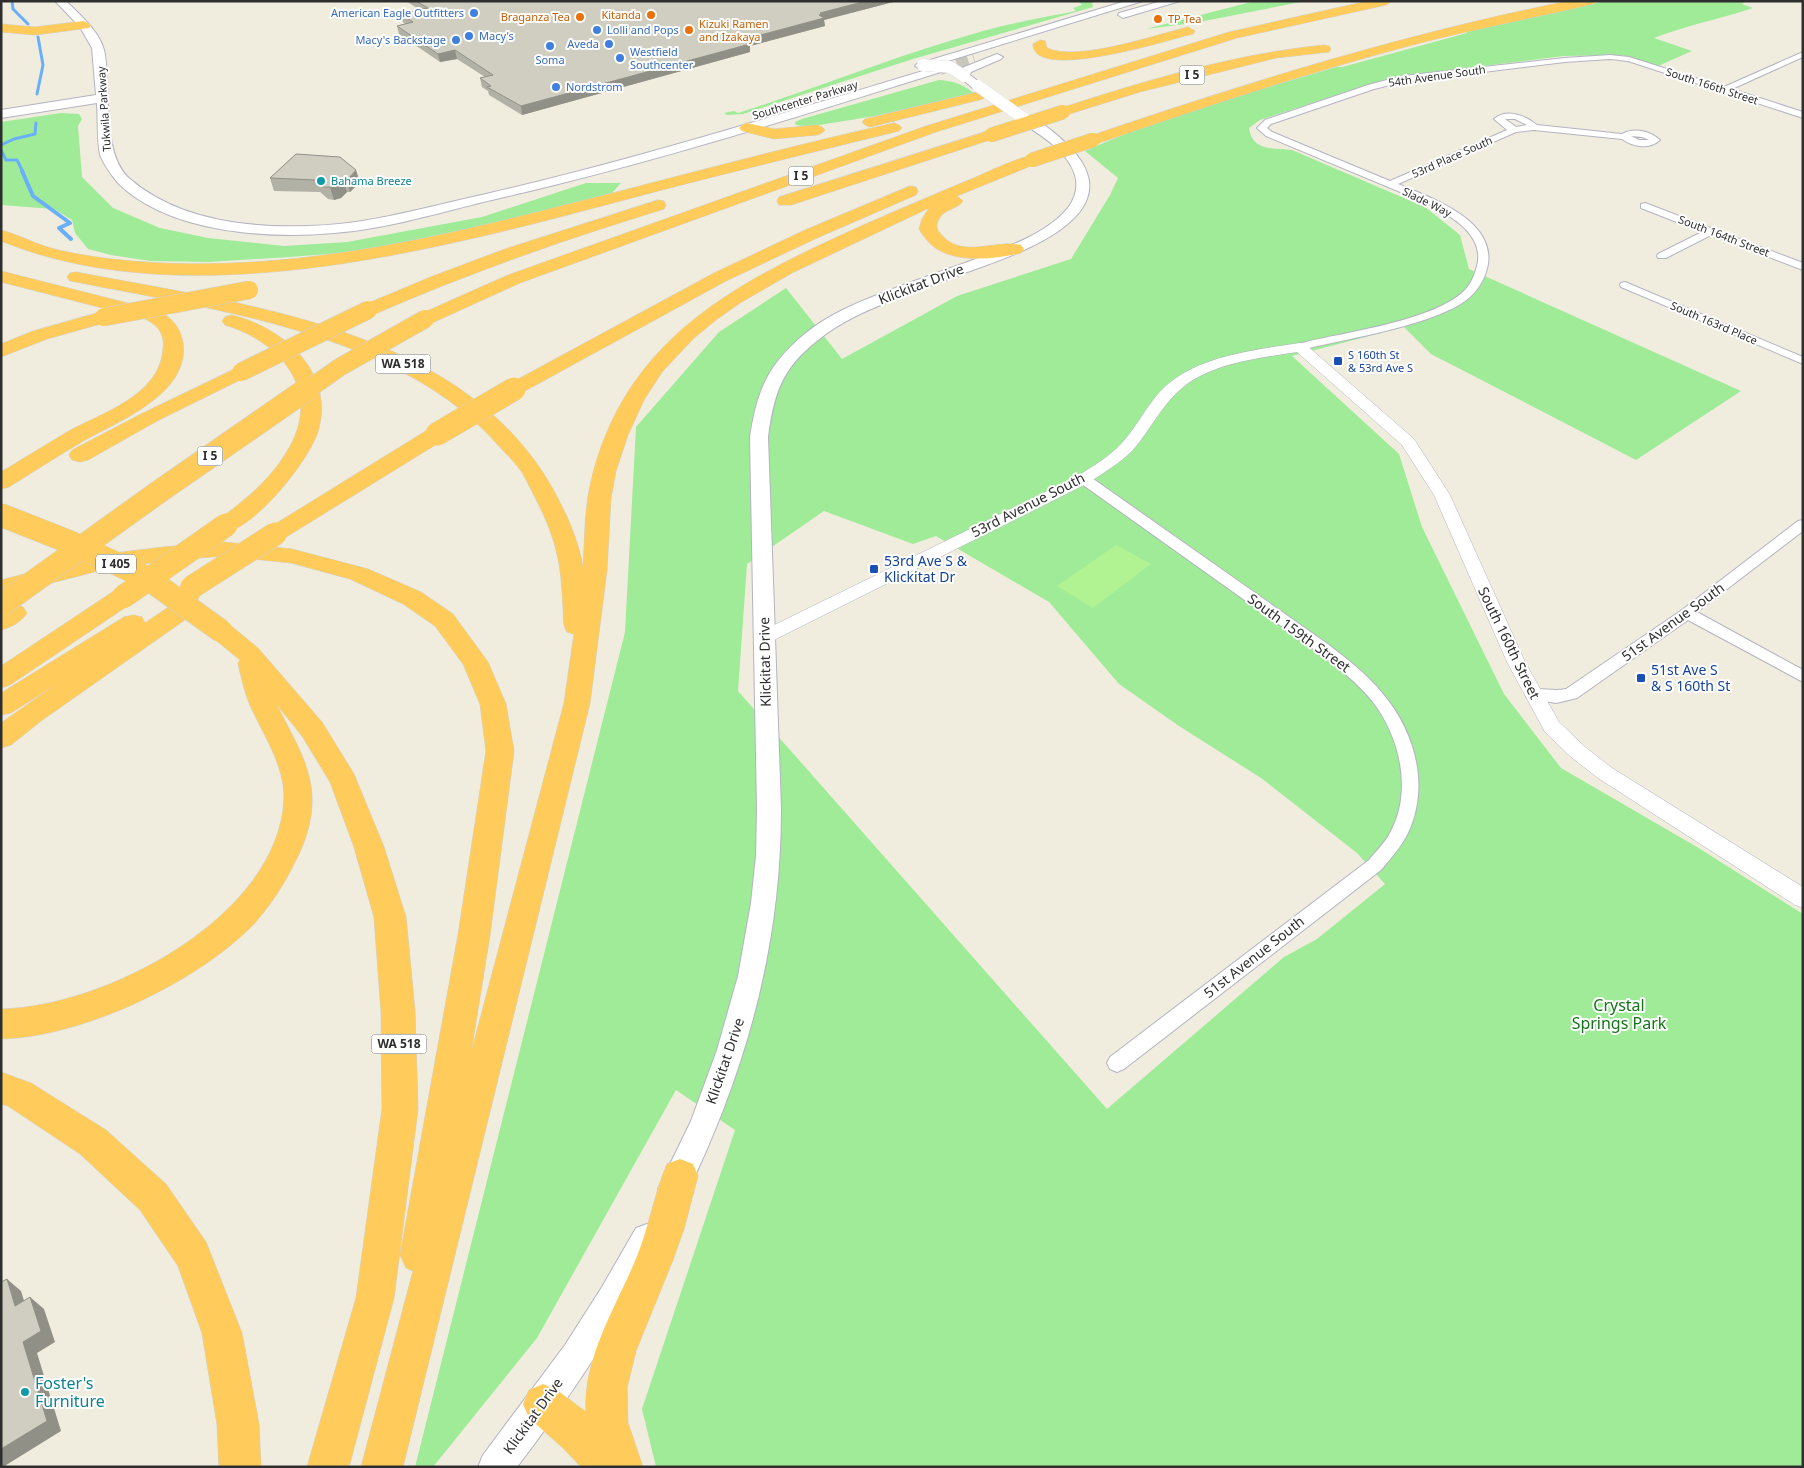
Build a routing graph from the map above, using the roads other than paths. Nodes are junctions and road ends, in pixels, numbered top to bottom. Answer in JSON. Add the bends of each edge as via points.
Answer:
{"nodes":[{"id":1,"x":60,"y":1,"type":"edge"},
{"id":2,"x":1104,"y":1,"type":"edge"},
{"id":3,"x":1175,"y":1,"type":"edge"},
{"id":4,"x":1342,"y":1,"type":"edge"},
{"id":5,"x":1386,"y":1,"type":"edge"},
{"id":6,"x":1532,"y":1,"type":"edge"},
{"id":7,"x":1588,"y":1,"type":"edge"},
{"id":8,"x":1125,"y":9,"type":"edge"},
{"id":9,"x":1242,"y":20,"type":"junction"},
{"id":10,"x":1442,"y":20,"type":"dead end"},
{"id":11,"x":1224,"y":24,"type":"dead end"},
{"id":12,"x":84,"y":25,"type":"junction"},
{"id":13,"x":1206,"y":27,"type":"dead end"},
{"id":14,"x":1,"y":28,"type":"edge"},
{"id":15,"x":1041,"y":44,"type":"dead end"},
{"id":16,"x":1182,"y":50,"type":"junction"},
{"id":17,"x":1006,"y":54,"type":"dead end"},
{"id":18,"x":1803,"y":54,"type":"edge"},
{"id":19,"x":959,"y":58,"type":"junction"},
{"id":20,"x":974,"y":58,"type":"tunnel mouth"},
{"id":21,"x":1621,"y":58,"type":"joint"},
{"id":22,"x":923,"y":65,"type":"junction"},
{"id":23,"x":940,"y":69,"type":"tunnel mouth"},
{"id":24,"x":1066,"y":70,"type":"dead end"},
{"id":25,"x":970,"y":81,"type":"junction"},
{"id":26,"x":1001,"y":89,"type":"dead end"},
{"id":27,"x":1724,"y":90,"type":"junction"},
{"id":28,"x":1178,"y":93,"type":"dead end"},
{"id":29,"x":103,"y":98,"type":"junction"},
{"id":30,"x":39,"y":109,"type":"junction"},
{"id":31,"x":1,"y":114,"type":"edge"},
{"id":32,"x":1803,"y":116,"type":"edge"},
{"id":33,"x":104,"y":118,"type":"junction"},
{"id":34,"x":786,"y":118,"type":"junction"},
{"id":35,"x":939,"y":118,"type":"junction"},
{"id":36,"x":1534,"y":127,"type":"junction"},
{"id":37,"x":747,"y":128,"type":"junction"},
{"id":38,"x":1262,"y":128,"type":"joint"},
{"id":39,"x":1070,"y":129,"type":"dead end"},
{"id":40,"x":817,"y":130,"type":"junction"},
{"id":41,"x":1514,"y":130,"type":"junction"},
{"id":42,"x":1626,"y":136,"type":"dead end"},
{"id":43,"x":1030,"y":154,"type":"junction"},
{"id":44,"x":988,"y":159,"type":"dead end"},
{"id":45,"x":742,"y":164,"type":"junction"},
{"id":46,"x":928,"y":183,"type":"dead end"},
{"id":47,"x":1390,"y":184,"type":"junction"},
{"id":48,"x":694,"y":194,"type":"dead end"},
{"id":49,"x":482,"y":198,"type":"junction"},
{"id":50,"x":675,"y":199,"type":"dead end"},
{"id":51,"x":1646,"y":206,"type":"dead end"},
{"id":52,"x":767,"y":207,"type":"dead end"},
{"id":53,"x":730,"y":219,"type":"dead end"},
{"id":54,"x":277,"y":230,"type":"joint"},
{"id":55,"x":1712,"y":231,"type":"junction"},
{"id":56,"x":1,"y":235,"type":"edge"},
{"id":57,"x":938,"y":242,"type":"junction"},
{"id":58,"x":1015,"y":249,"type":"junction"},
{"id":59,"x":1,"y":252,"type":"edge"},
{"id":60,"x":1662,"y":256,"type":"dead end"},
{"id":61,"x":1803,"y":267,"type":"edge"},
{"id":62,"x":954,"y":272,"type":"junction"},
{"id":63,"x":68,"y":275,"type":"junction"},
{"id":64,"x":1,"y":276,"type":"edge"},
{"id":65,"x":1626,"y":285,"type":"dead end"},
{"id":66,"x":421,"y":327,"type":"junction"},
{"id":67,"x":1300,"y":347,"type":"junction"},
{"id":68,"x":1,"y":351,"type":"edge"},
{"id":69,"x":1803,"y":361,"type":"edge"},
{"id":70,"x":1084,"y":479,"type":"junction"},
{"id":71,"x":1,"y":482,"type":"edge"},
{"id":72,"x":1,"y":503,"type":"edge"},
{"id":73,"x":1,"y":515,"type":"edge"},
{"id":74,"x":1803,"y":524,"type":"edge"},
{"id":75,"x":72,"y":543,"type":"junction"},
{"id":76,"x":4,"y":607,"type":"edge"},
{"id":77,"x":1687,"y":613,"type":"junction"},
{"id":78,"x":162,"y":614,"type":"junction"},
{"id":79,"x":765,"y":637,"type":"junction"},
{"id":80,"x":249,"y":654,"type":"junction"},
{"id":81,"x":1803,"y":677,"type":"edge"},
{"id":82,"x":1,"y":679,"type":"edge"},
{"id":83,"x":1533,"y":694,"type":"junction"},
{"id":84,"x":577,"y":703,"type":"junction"},
{"id":85,"x":1,"y":706,"type":"edge"},
{"id":86,"x":1,"y":738,"type":"edge"},
{"id":87,"x":1389,"y":848,"type":"joint"},
{"id":88,"x":1803,"y":899,"type":"edge"},
{"id":89,"x":1,"y":1024,"type":"edge"},
{"id":90,"x":1117,"y":1063,"type":"dead end"},
{"id":91,"x":1,"y":1088,"type":"edge"},
{"id":92,"x":680,"y":1176,"type":"junction"},
{"id":93,"x":543,"y":1404,"type":"junction"},
{"id":94,"x":383,"y":1462,"type":"edge"},
{"id":95,"x":240,"y":1467,"type":"edge"},
{"id":96,"x":328,"y":1467,"type":"edge"},
{"id":97,"x":495,"y":1467,"type":"edge"},
{"id":98,"x":608,"y":1467,"type":"edge"},
{"id":99,"x":622,"y":1467,"type":"edge"}],
"edges":[{"from":1,"to":12,"type":"main road","name":"Tukwila Parkway"},
{"from":2,"to":8,"type":"main road"},
{"from":3,"to":8,"type":"main road"},
{"from":4,"to":9,"type":"highway"},
{"from":5,"to":16,"type":"highway","number":"I 5"},
{"from":6,"to":10,"type":"highway"},
{"from":7,"to":43,"type":"highway","bridge":true,"via":[[1474,25],[1349,58],[1093,140]]},
{"from":8,"to":19,"type":"main road","name":"Southcenter Parkway"},
{"from":8,"to":20,"type":"main road"},
{"from":9,"to":11,"type":"highway"},
{"from":9,"to":24,"type":"highway"},
{"from":12,"to":14,"type":"highway","via":[[35,31]]},
{"from":12,"to":29,"type":"main road","name":"Tukwila Parkway","via":[[98,48]]},
{"from":13,"to":15,"type":"highway","via":[[1073,58],[1045,54],[1040,50]]},
{"from":16,"to":35,"type":"highway","number":"I 5"},
{"from":16,"to":66,"type":"highway","number":"I 5","via":[[931,129],[514,279]]},
{"from":17,"to":25,"type":"main road","via":[[970,67]]},
{"from":18,"to":27,"type":"street"},
{"from":19,"to":22,"type":"main road","name":"Southcenter Parkway"},
{"from":19,"to":25,"type":"main road","via":[[960,68]]},
{"from":21,"to":27,"type":"street","name":"South 166th Street"},
{"from":21,"to":38,"type":"street","name":"54th Avenue South","via":[[1565,60],[1402,79],[1268,122]]},
{"from":22,"to":25,"type":"main road","name":"Klickitat Drive","bridge":true,"via":[[950,67]]},
{"from":22,"to":49,"type":"main road","name":"Southcenter Parkway"},
{"from":23,"to":34,"type":"main road","name":"Southcenter Parkway"},
{"from":25,"to":34,"type":"main road","via":[[937,78]]},
{"from":25,"to":58,"type":"main road","name":"Klickitat Drive","bridge":true,"via":[[1046,134],[1075,161],[1082,180],[1076,207],[1061,223]]},
{"from":26,"to":40,"type":"highway","via":[[910,113]]},
{"from":27,"to":32,"type":"street","name":"South 166th Street"},
{"from":28,"to":52,"type":"highway","number":"I 5","bridge":true,"via":[[1328,48],[1266,56],[1135,89]]},
{"from":29,"to":30,"type":"main road"},
{"from":29,"to":33,"type":"main road","name":"Tukwila Parkway"},
{"from":30,"to":31,"type":"main road"},
{"from":30,"to":33,"type":"main road","via":[[84,109]]},
{"from":33,"to":54,"type":"main road","name":"Tukwila Parkway","via":[[105,143],[111,166],[135,191],[152,202],[202,220]]},
{"from":34,"to":37,"type":"main road","name":"Southcenter Parkway"},
{"from":34,"to":40,"type":"highway","via":[[780,122],[780,127]]},
{"from":35,"to":45,"type":"highway"},
{"from":35,"to":48,"type":"highway","number":"I 5"},
{"from":36,"to":41,"type":"street","name":"53rd Place South"},
{"from":36,"to":41,"type":"street","name":"53rd Place South","via":[[1516,116],[1498,119]]},
{"from":36,"to":42,"type":"street","name":"53rd Place South"},
{"from":37,"to":40,"type":"highway","via":[[781,134]]},
{"from":37,"to":49,"type":"main road","name":"Southcenter Parkway","via":[[533,189]]},
{"from":38,"to":47,"type":"street","name":"Slade Way","via":[[1269,134]]},
{"from":39,"to":43,"type":"highway"},
{"from":41,"to":47,"type":"street","name":"53rd Place South"},
{"from":43,"to":44,"type":"highway"},
{"from":43,"to":57,"type":"highway","via":[[935,212],[928,229]]},
{"from":43,"to":84,"type":"highway","via":[[779,272],[692,329],[665,356],[636,395],[613,447],[601,488],[590,616]]},
{"from":45,"to":56,"type":"highway","via":[[435,241],[298,265],[205,271],[120,266],[38,250]]},
{"from":45,"to":68,"type":"highway","bridge":true,"via":[[434,251],[104,317],[40,335]]},
{"from":46,"to":78,"type":"highway","bridge":true,"via":[[720,277],[516,388],[192,587],[180,611]]},
{"from":47,"to":67,"type":"street","name":"Slade Way","via":[[1433,202],[1462,220],[1482,245],[1484,255],[1480,274],[1466,295],[1449,306],[1410,320]]},
{"from":49,"to":54,"type":"main road","name":"Southcenter Parkway","via":[[380,224],[333,230]]},
{"from":50,"to":72,"type":"highway","bridge":true,"via":[[487,262],[368,310],[142,421]]},
{"from":51,"to":55,"type":"street","name":"South 164th Street"},
{"from":53,"to":66,"type":"highway","number":"I 5","via":[[544,279]]},
{"from":55,"to":60,"type":"street"},
{"from":55,"to":61,"type":"street","name":"South 164th Street"},
{"from":57,"to":58,"type":"highway","via":[[967,252]]},
{"from":57,"to":62,"type":"highway","via":[[955,258]]},
{"from":58,"to":62,"type":"main road","name":"Klickitat Drive"},
{"from":59,"to":63,"type":"highway"},
{"from":62,"to":79,"type":"main road","name":"Klickitat Drive","via":[[858,308],[830,324],[794,352],[771,382],[759,422]]},
{"from":63,"to":82,"type":"highway","bridge":true,"via":[[129,295],[241,323],[272,339],[290,354],[308,379],[312,392],[310,420],[306,439],[283,476],[264,496]]},
{"from":63,"to":84,"type":"highway","number":"WA 518","via":[[308,326],[404,364],[488,419],[531,469],[552,508],[569,553],[576,609]]},
{"from":64,"to":71,"type":"highway","via":[[152,315],[164,322],[174,350],[172,362],[156,387]]},
{"from":65,"to":69,"type":"street","name":"South 163rd Place"},
{"from":66,"to":76,"type":"highway","number":"I 5"},
{"from":67,"to":70,"type":"street","name":"53rd Avenue South","via":[[1244,358],[1192,375],[1169,393],[1125,448]]},
{"from":67,"to":83,"type":"street","name":"South 160th Street","via":[[1408,442],[1442,496]]},
{"from":70,"to":79,"type":"street","name":"53rd Avenue South"},
{"from":70,"to":87,"type":"street","name":"South 159th Street","via":[[1324,649],[1378,698],[1393,720],[1405,749],[1410,774],[1406,814]]},
{"from":72,"to":75,"type":"highway","bridge":true},
{"from":73,"to":75,"type":"highway","number":"I 405","bridge":true},
{"from":74,"to":77,"type":"street","name":"51st Avenue South"},
{"from":75,"to":80,"type":"highway","number":"I 405","bridge":true,"via":[[147,578]]},
{"from":76,"to":94,"type":"highway","via":[[98,563],[224,549],[292,556],[359,574],[412,598],[444,620],[475,662],[493,704],[500,751],[474,935]]},
{"from":77,"to":81,"type":"street"},
{"from":77,"to":83,"type":"street","name":"51st Avenue South","via":[[1571,694],[1556,697]]},
{"from":78,"to":85,"type":"highway"},
{"from":78,"to":86,"type":"highway"},
{"from":79,"to":92,"type":"main road","name":"Klickitat Drive","via":[[769,817],[758,945],[738,1027],[721,1079]]},
{"from":80,"to":89,"type":"highway","via":[[256,688],[295,777],[298,798],[288,850],[268,884],[239,918],[199,952],[160,976],[115,998],[75,1012]]},
{"from":80,"to":96,"type":"highway","number":"WA 518","via":[[312,729],[344,781],[369,847],[390,918],[398,1011],[400,1109],[375,1298]]},
{"from":83,"to":88,"type":"street","name":"South 160th Street","via":[[1552,727],[1586,760]]},
{"from":84,"to":94,"type":"highway","number":"WA 518"},
{"from":87,"to":90,"type":"street","name":"51st Avenue South","via":[[1375,865]]},
{"from":91,"to":95,"type":"highway","via":[[19,1094],[93,1142],[153,1197],[193,1256],[222,1333],[238,1424]]},
{"from":92,"to":93,"type":"main road","name":"Klickitat Drive","via":[[633,1266]]},
{"from":92,"to":99,"type":"highway","via":[[655,1258],[613,1358],[608,1380],[606,1410],[612,1442]]},
{"from":93,"to":97,"type":"main road","name":"Klickitat Drive"},
{"from":93,"to":98,"type":"highway","via":[[573,1428]]}]}
